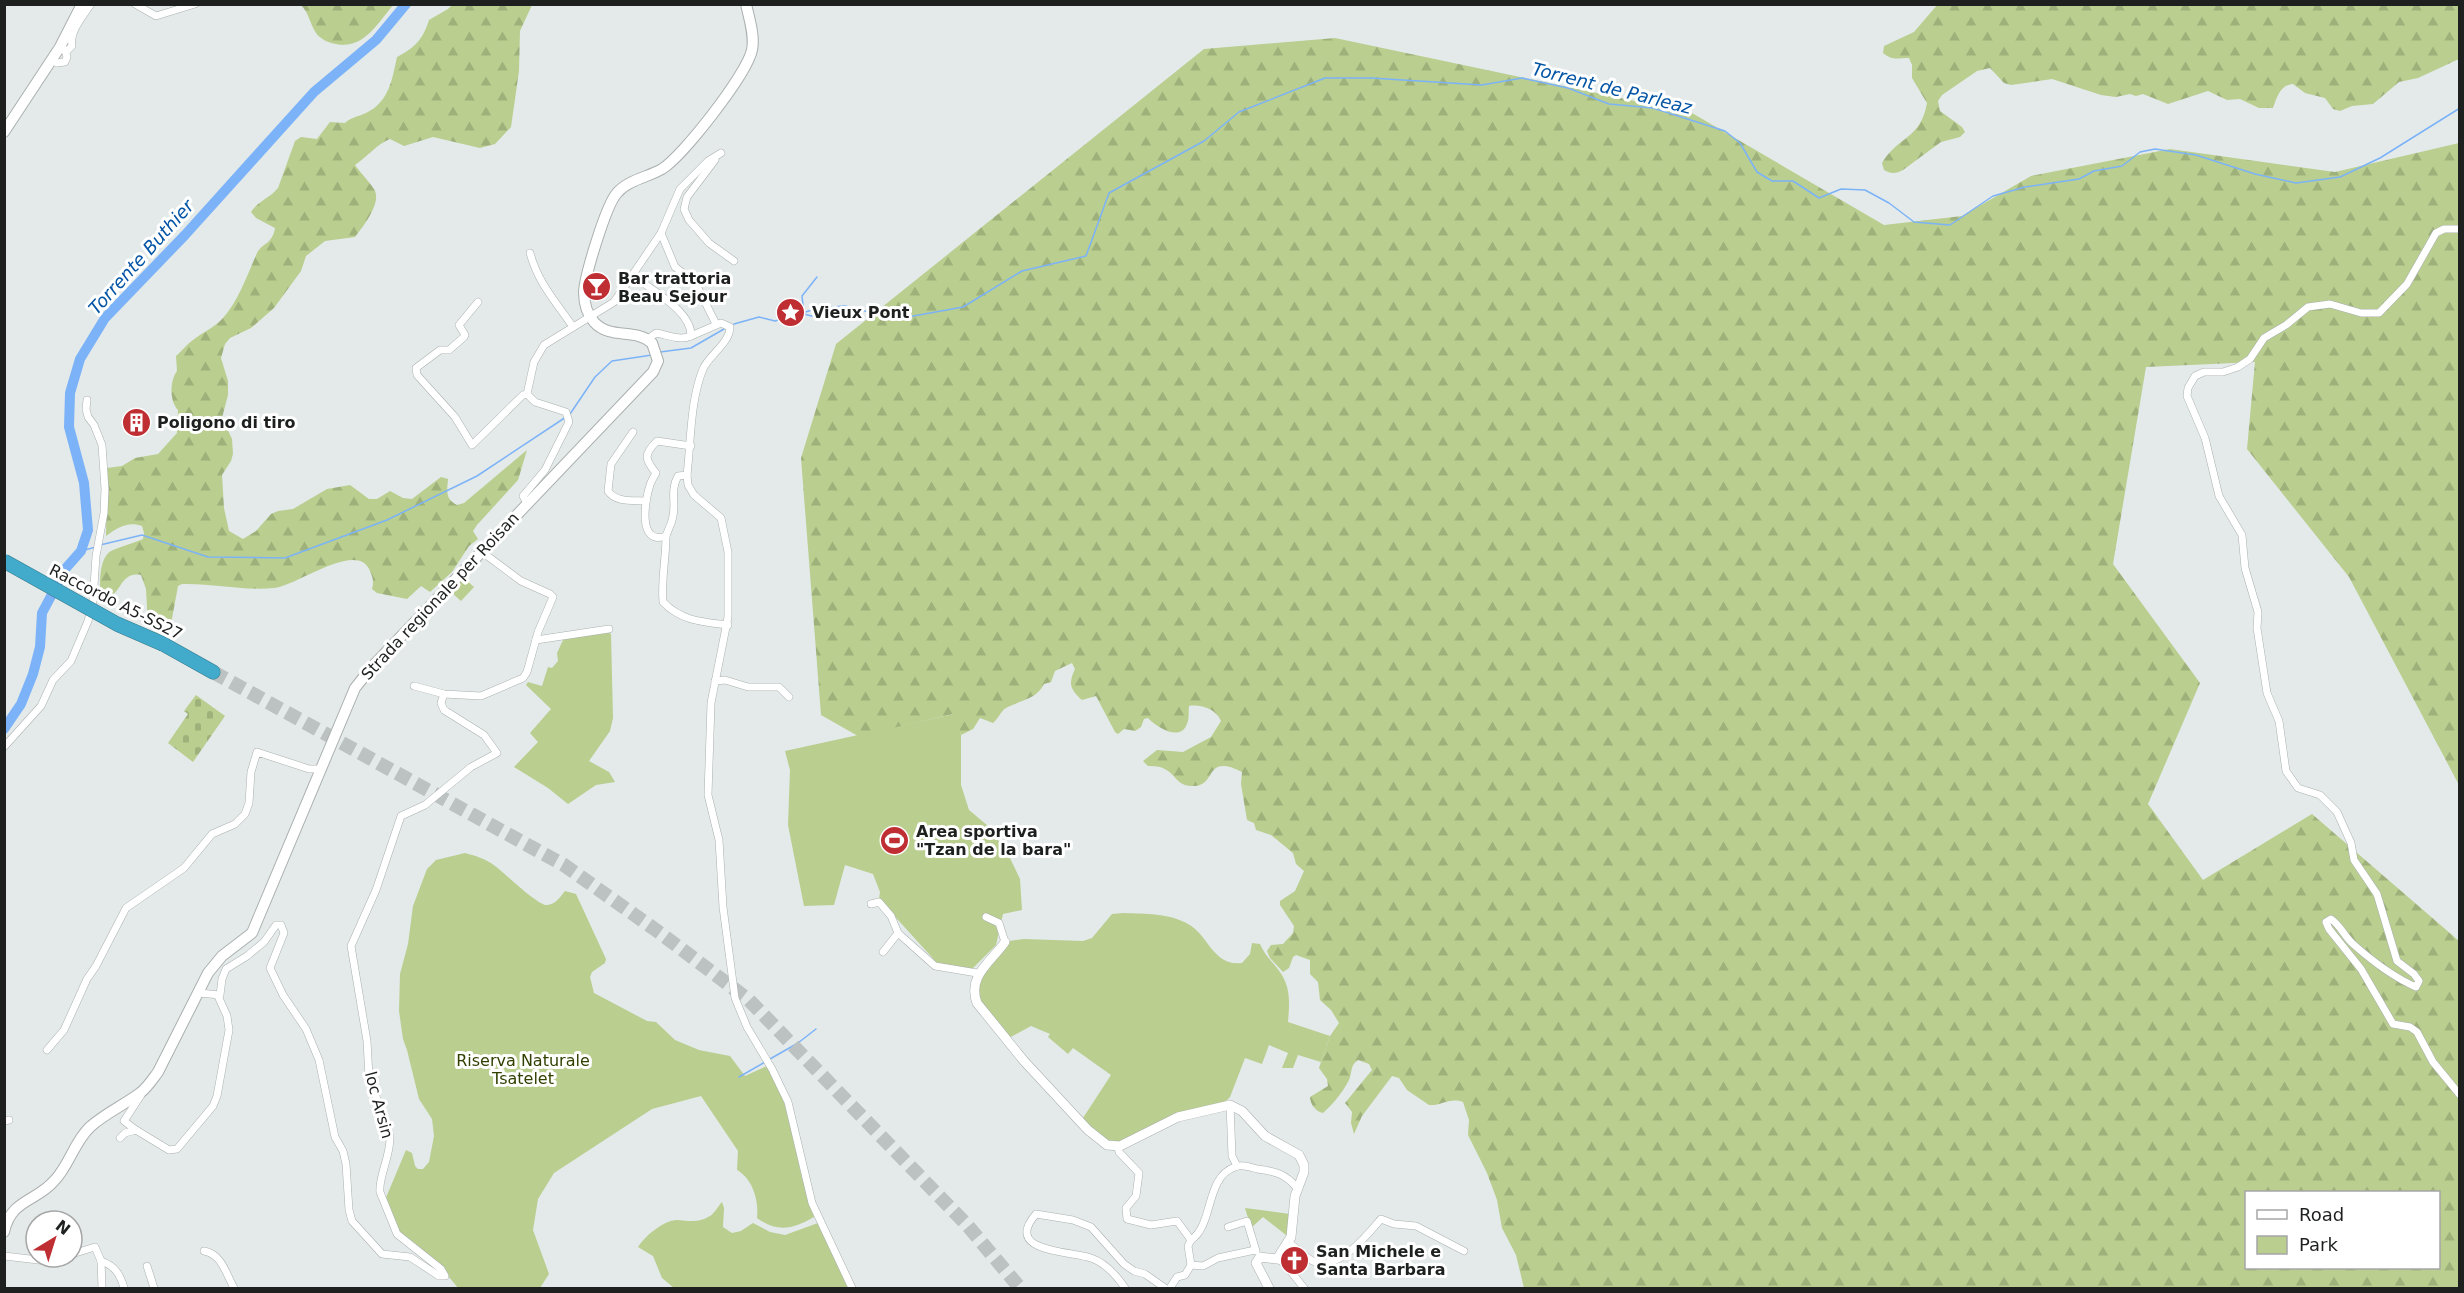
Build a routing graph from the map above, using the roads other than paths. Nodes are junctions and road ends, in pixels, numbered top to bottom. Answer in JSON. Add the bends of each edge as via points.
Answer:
{"nodes":[{"id":1,"x":81,"y":4,"type":"edge"},
{"id":2,"x":91,"y":4,"type":"edge"},
{"id":3,"x":135,"y":4,"type":"edge"},
{"id":4,"x":195,"y":4,"type":"edge"},
{"id":5,"x":746,"y":4,"type":"edge"},
{"id":6,"x":63,"y":49,"type":"junction"},
{"id":7,"x":4,"y":132,"type":"edge"},
{"id":8,"x":2460,"y":229,"type":"edge"},
{"id":9,"x":661,"y":233,"type":"junction"},
{"id":10,"x":530,"y":253,"type":"dead end"},
{"id":11,"x":734,"y":261,"type":"dead end"},
{"id":12,"x":634,"y":276,"type":"junction"},
{"id":13,"x":478,"y":302,"type":"dead end"},
{"id":14,"x":590,"y":317,"type":"junction"},
{"id":15,"x":716,"y":324,"type":"junction"},
{"id":16,"x":573,"y":327,"type":"junction"},
{"id":17,"x":691,"y":336,"type":"junction"},
{"id":18,"x":648,"y":339,"type":"junction"},
{"id":19,"x":527,"y":394,"type":"junction"},
{"id":20,"x":87,"y":400,"type":"dead end"},
{"id":21,"x":633,"y":432,"type":"dead end"},
{"id":22,"x":691,"y":446,"type":"junction"},
{"id":23,"x":687,"y":475,"type":"junction"},
{"id":24,"x":646,"y":501,"type":"junction"},
{"id":25,"x":527,"y":503,"type":"junction"},
{"id":26,"x":666,"y":536,"type":"junction"},
{"id":27,"x":482,"y":552,"type":"junction"},
{"id":28,"x":4,"y":561,"type":"edge"},
{"id":29,"x":727,"y":628,"type":"junction"},
{"id":30,"x":609,"y":629,"type":"dead end"},
{"id":31,"x":536,"y":640,"type":"junction"},
{"id":32,"x":213,"y":672,"type":"tunnel mouth"},
{"id":33,"x":715,"y":681,"type":"junction"},
{"id":34,"x":414,"y":686,"type":"dead end"},
{"id":35,"x":444,"y":694,"type":"junction"},
{"id":36,"x":789,"y":697,"type":"dead end"},
{"id":37,"x":4,"y":747,"type":"edge"},
{"id":38,"x":320,"y":769,"type":"junction"},
{"id":39,"x":871,"y":904,"type":"dead end"},
{"id":40,"x":986,"y":917,"type":"dead end"},
{"id":41,"x":898,"y":933,"type":"junction"},
{"id":42,"x":1005,"y":942,"type":"joint"},
{"id":43,"x":884,"y":952,"type":"dead end"},
{"id":44,"x":977,"y":973,"type":"junction"},
{"id":45,"x":199,"y":993,"type":"junction"},
{"id":46,"x":218,"y":996,"type":"junction"},
{"id":47,"x":47,"y":1050,"type":"dead end"},
{"id":48,"x":140,"y":1093,"type":"junction"},
{"id":49,"x":2460,"y":1095,"type":"edge"},
{"id":50,"x":1230,"y":1106,"type":"junction"},
{"id":51,"x":136,"y":1130,"type":"junction"},
{"id":52,"x":120,"y":1138,"type":"dead end"},
{"id":53,"x":1118,"y":1147,"type":"junction"},
{"id":54,"x":1237,"y":1166,"type":"junction"},
{"id":55,"x":1297,"y":1188,"type":"junction"},
{"id":56,"x":1228,"y":1227,"type":"dead end"},
{"id":57,"x":4,"y":1232,"type":"edge"},
{"id":58,"x":1191,"y":1240,"type":"junction"},
{"id":59,"x":1288,"y":1242,"type":"junction"},
{"id":60,"x":84,"y":1250,"type":"edge"},
{"id":61,"x":204,"y":1251,"type":"dead end"},
{"id":62,"x":1464,"y":1251,"type":"dead end"},
{"id":63,"x":1257,"y":1253,"type":"junction"},
{"id":64,"x":4,"y":1256,"type":"edge"},
{"id":65,"x":24,"y":1258,"type":"edge"},
{"id":66,"x":1277,"y":1259,"type":"junction"},
{"id":67,"x":101,"y":1261,"type":"junction"},
{"id":68,"x":1191,"y":1265,"type":"junction"},
{"id":69,"x":147,"y":1266,"type":"dead end"},
{"id":70,"x":102,"y":1288,"type":"edge"},
{"id":71,"x":124,"y":1288,"type":"edge"},
{"id":72,"x":153,"y":1288,"type":"edge"},
{"id":73,"x":234,"y":1288,"type":"edge"},
{"id":74,"x":852,"y":1288,"type":"edge"},
{"id":75,"x":1125,"y":1288,"type":"edge"},
{"id":76,"x":1165,"y":1288,"type":"edge"},
{"id":77,"x":1170,"y":1288,"type":"edge"},
{"id":78,"x":1269,"y":1288,"type":"edge"},
{"id":79,"x":1304,"y":1288,"type":"edge"}],
"edges":[{"from":1,"to":6,"type":"main road"},
{"from":2,"to":6,"type":"street","via":[[79,21],[72,46]]},
{"from":3,"to":4,"type":"street","via":[[156,16]]},
{"from":5,"to":14,"type":"main road","via":[[752,52],[716,110],[688,146],[663,169],[623,188],[612,201],[585,284]]},
{"from":6,"to":7,"type":"main road","via":[[51,59]]},
{"from":8,"to":49,"type":"street","via":[[2436,233],[2407,284],[2379,313],[2361,313],[2330,304],[2307,307],[2264,338],[2250,359],[2238,367],[2195,376],[2187,396],[2205,438],[2218,496],[2242,536],[2247,577],[2258,612],[2267,693],[2279,721],[2286,771],[2298,788],[2319,795],[2337,812],[2354,860],[2377,894],[2397,961],[2419,981],[2416,987],[2370,958],[2331,919],[2326,922],[2376,992],[2386,1016],[2393,1024],[2417,1032],[2433,1062]]},
{"from":9,"to":11,"type":"street","via":[[683,184],[721,153],[687,197],[684,209],[709,243]]},
{"from":9,"to":12,"type":"street"},
{"from":9,"to":15,"type":"street","via":[[675,267],[695,282]]},
{"from":10,"to":16,"type":"street","via":[[543,287]]},
{"from":12,"to":14,"type":"street","via":[[614,302]]},
{"from":12,"to":17,"type":"street","via":[[681,313],[690,324]]},
{"from":13,"to":19,"type":"street","via":[[459,325],[464,337],[416,368],[417,375],[454,417],[472,445]]},
{"from":14,"to":16,"type":"street"},
{"from":14,"to":18,"type":"main road","via":[[604,331]]},
{"from":15,"to":17,"type":"street"},
{"from":15,"to":22,"type":"street","via":[[725,323],[730,330],[700,377]]},
{"from":16,"to":19,"type":"street","via":[[538,354]]},
{"from":17,"to":18,"type":"street","via":[[679,339],[656,333]]},
{"from":18,"to":25,"type":"main road","name":"Strada regionale per Roisan","via":[[657,354],[653,372]]},
{"from":19,"to":25,"type":"street","via":[[535,402],[568,416],[545,470],[523,496]]},
{"from":20,"to":37,"type":"street","via":[[86,409],[102,445],[105,489],[93,601],[71,661],[52,680],[41,706]]},
{"from":21,"to":24,"type":"street","via":[[611,464],[608,491],[621,500]]},
{"from":22,"to":23,"type":"street"},
{"from":22,"to":24,"type":"street","via":[[657,441],[647,451],[647,462],[656,473]]},
{"from":23,"to":26,"type":"street","via":[[678,476],[674,484],[673,514]]},
{"from":23,"to":29,"type":"street","via":[[691,491],[717,513],[724,525],[728,552]]},
{"from":24,"to":26,"type":"street","via":[[646,528],[658,538]]},
{"from":25,"to":27,"type":"main road","name":"Strada regionale per Roisan"},
{"from":26,"to":29,"type":"street","via":[[663,602],[691,621]]},
{"from":27,"to":31,"type":"street","via":[[521,581],[553,597]]},
{"from":27,"to":38,"type":"main road","name":"Strada regionale per Roisan","via":[[355,688]]},
{"from":28,"to":32,"type":"highway","name":"Raccordo A5-SS27","bridge":true},
{"from":29,"to":33,"type":"street"},
{"from":30,"to":31,"type":"street"},
{"from":31,"to":35,"type":"street","via":[[523,678],[480,696]]},
{"from":33,"to":36,"type":"street","via":[[779,687]]},
{"from":33,"to":74,"type":"street","via":[[708,795],[719,840],[735,998],[782,1087],[812,1203]]},
{"from":34,"to":35,"type":"street"},
{"from":35,"to":46,"type":"street","name":"loc Arsin","via":[[444,710],[484,735],[497,753],[471,767],[425,805],[401,816],[376,890],[351,946],[369,1077],[390,1136],[380,1192],[397,1234],[445,1276],[410,1257],[382,1254],[352,1221],[346,1164],[335,1137],[319,1060],[306,1029],[271,974],[284,933],[281,925],[276,925],[264,942],[226,969]]},
{"from":38,"to":45,"type":"main road","name":"Strada regionale per Roisan","via":[[258,923],[248,939],[216,962]]},
{"from":38,"to":47,"type":"street","via":[[257,752],[245,814],[235,824],[212,834],[184,868],[126,908],[64,1030]]},
{"from":39,"to":41,"type":"street","via":[[879,902]]},
{"from":40,"to":42,"type":"street","via":[[999,923]]},
{"from":41,"to":43,"type":"street"},
{"from":41,"to":44,"type":"street","via":[[935,966]]},
{"from":42,"to":44,"type":"street"},
{"from":44,"to":53,"type":"street","via":[[973,993],[983,1011],[1088,1130],[1107,1145]]},
{"from":45,"to":46,"type":"street"},
{"from":45,"to":48,"type":"main road","name":"Strada regionale per Roisan","via":[[158,1072]]},
{"from":46,"to":51,"type":"street","via":[[229,1030],[213,1106],[177,1149],[169,1150]]},
{"from":48,"to":51,"type":"street","via":[[124,1121]]},
{"from":48,"to":57,"type":"main road","name":"Strada regionale per Roisan","via":[[90,1127],[56,1180],[14,1210]]},
{"from":50,"to":53,"type":"street","via":[[1178,1117]]},
{"from":50,"to":54,"type":"street","via":[[1232,1156]]},
{"from":50,"to":55,"type":"street","via":[[1242,1111],[1265,1136],[1299,1155],[1304,1172]]},
{"from":51,"to":52,"type":"street"},
{"from":53,"to":58,"type":"street","via":[[1140,1173],[1136,1196],[1126,1209],[1127,1219],[1151,1225],[1177,1221]]},
{"from":54,"to":55,"type":"street","via":[[1282,1174]]},
{"from":54,"to":58,"type":"street","via":[[1219,1180],[1199,1231]]},
{"from":55,"to":59,"type":"street"},
{"from":56,"to":63,"type":"street","via":[[1247,1221]]},
{"from":58,"to":68,"type":"street"},
{"from":59,"to":62,"type":"street","via":[[1313,1261],[1328,1262],[1348,1254],[1381,1219],[1416,1226]]},
{"from":59,"to":66,"type":"street"},
{"from":60,"to":67,"type":"street","via":[[95,1247]]},
{"from":61,"to":73,"type":"street","via":[[217,1257]]},
{"from":63,"to":66,"type":"street"},
{"from":63,"to":68,"type":"street","via":[[1218,1258],[1203,1266]]},
{"from":63,"to":78,"type":"street","via":[[1256,1263]]},
{"from":64,"to":65,"type":"street"},
{"from":66,"to":79,"type":"street"},
{"from":67,"to":70,"type":"street"},
{"from":67,"to":71,"type":"street","via":[[113,1266]]},
{"from":68,"to":77,"type":"street"},
{"from":69,"to":72,"type":"street"},
{"from":75,"to":76,"type":"street","via":[[1090,1257],[1034,1244],[1028,1236],[1036,1214],[1091,1227],[1129,1268]]}]}
